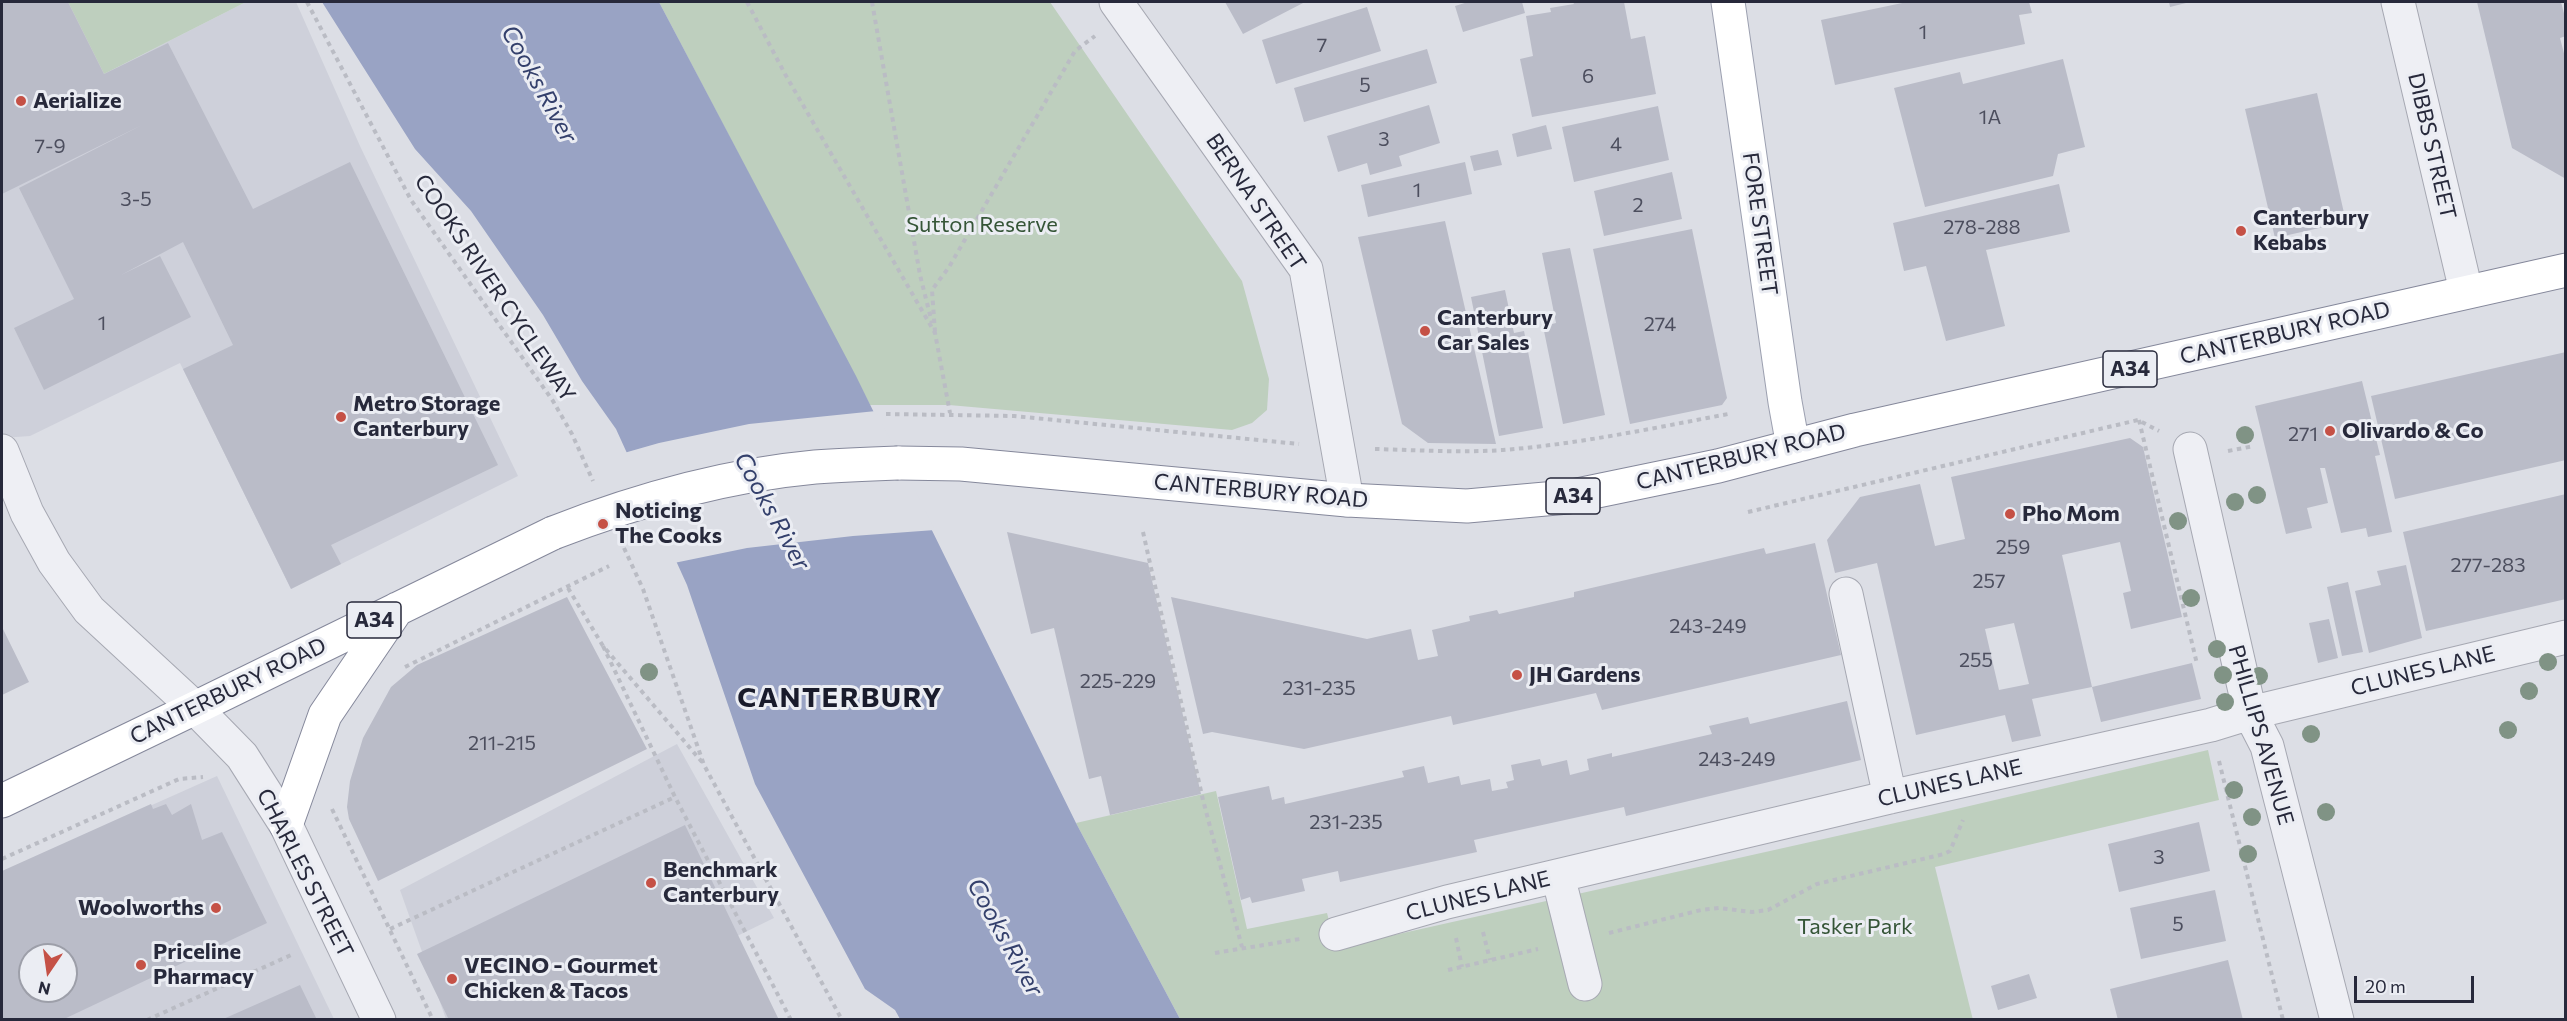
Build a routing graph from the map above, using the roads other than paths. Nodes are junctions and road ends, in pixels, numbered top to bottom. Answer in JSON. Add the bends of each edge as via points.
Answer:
{"nodes":[{"id":1,"x":1728,"y":2,"type":"edge"},
{"id":2,"x":2398,"y":2,"type":"edge"},
{"id":3,"x":1130,"y":6,"type":"edge"},
{"id":4,"x":2565,"y":270,"type":"edge"},
{"id":5,"x":2466,"y":291,"type":"junction"},
{"id":6,"x":1793,"y":446,"type":"junction"},
{"id":7,"x":2190,"y":449,"type":"dead end"},
{"id":8,"x":2,"y":451,"type":"edge"},
{"id":9,"x":1347,"y":500,"type":"junction"},
{"id":10,"x":1846,"y":594,"type":"dead end"},
{"id":11,"x":398,"y":607,"type":"junction"},
{"id":12,"x":2565,"y":637,"type":"edge"},
{"id":13,"x":195,"y":708,"type":"junction"},
{"id":14,"x":2250,"y":713,"type":"junction"},
{"id":15,"x":1890,"y":797,"type":"junction"},
{"id":16,"x":2,"y":801,"type":"edge"},
{"id":17,"x":286,"y":825,"type":"junction"},
{"id":18,"x":1558,"y":876,"type":"junction"},
{"id":19,"x":1336,"y":934,"type":"road end"},
{"id":20,"x":1585,"y":984,"type":"dead end"},
{"id":21,"x":379,"y":1020,"type":"edge"},
{"id":22,"x":2337,"y":1020,"type":"edge"}],
"edges":[{"from":1,"to":6,"type":"main road","name":"FORE STREET"},
{"from":2,"to":5,"type":"street","name":"DIBBS STREET"},
{"from":3,"to":9,"type":"street","name":"BERNA STREET","via":[[1306,269]]},
{"from":4,"to":5,"type":"main road","name":"CANTERBURY ROAD","number":"A34"},
{"from":5,"to":6,"type":"main road","name":"CANTERBURY ROAD","number":"A34"},
{"from":6,"to":9,"type":"main road","name":"CANTERBURY ROAD","number":"A34","via":[[1568,497],[1467,506]]},
{"from":7,"to":14,"type":"street","name":"PHILLIPS AVENUE"},
{"from":8,"to":13,"type":"street","name":"CHARLES STREET","via":[[27,513],[54,562],[89,610]]},
{"from":9,"to":11,"type":"main road","name":"CANTERBURY ROAD","number":"A34","bridge":true,"via":[[972,465],[814,467],[759,475],[606,512],[553,532]]},
{"from":10,"to":15,"type":"street"},
{"from":11,"to":13,"type":"main road","name":"CANTERBURY ROAD","number":"A34"},
{"from":11,"to":17,"type":"main road","via":[[325,715]]},
{"from":12,"to":14,"type":"street","name":"CLUNES LANE"},
{"from":13,"to":16,"type":"main road","name":"CANTERBURY ROAD","number":"A34"},
{"from":13,"to":17,"type":"street","name":"CHARLES STREET","via":[[242,756]]},
{"from":14,"to":15,"type":"street","name":"CLUNES LANE"},
{"from":14,"to":22,"type":"street","name":"PHILLIPS AVENUE","via":[[2267,746]]},
{"from":15,"to":18,"type":"street","name":"CLUNES LANE"},
{"from":17,"to":21,"type":"street","name":"CHARLES STREET"},
{"from":18,"to":19,"type":"street","name":"CLUNES LANE"},
{"from":18,"to":20,"type":"street"}]}
